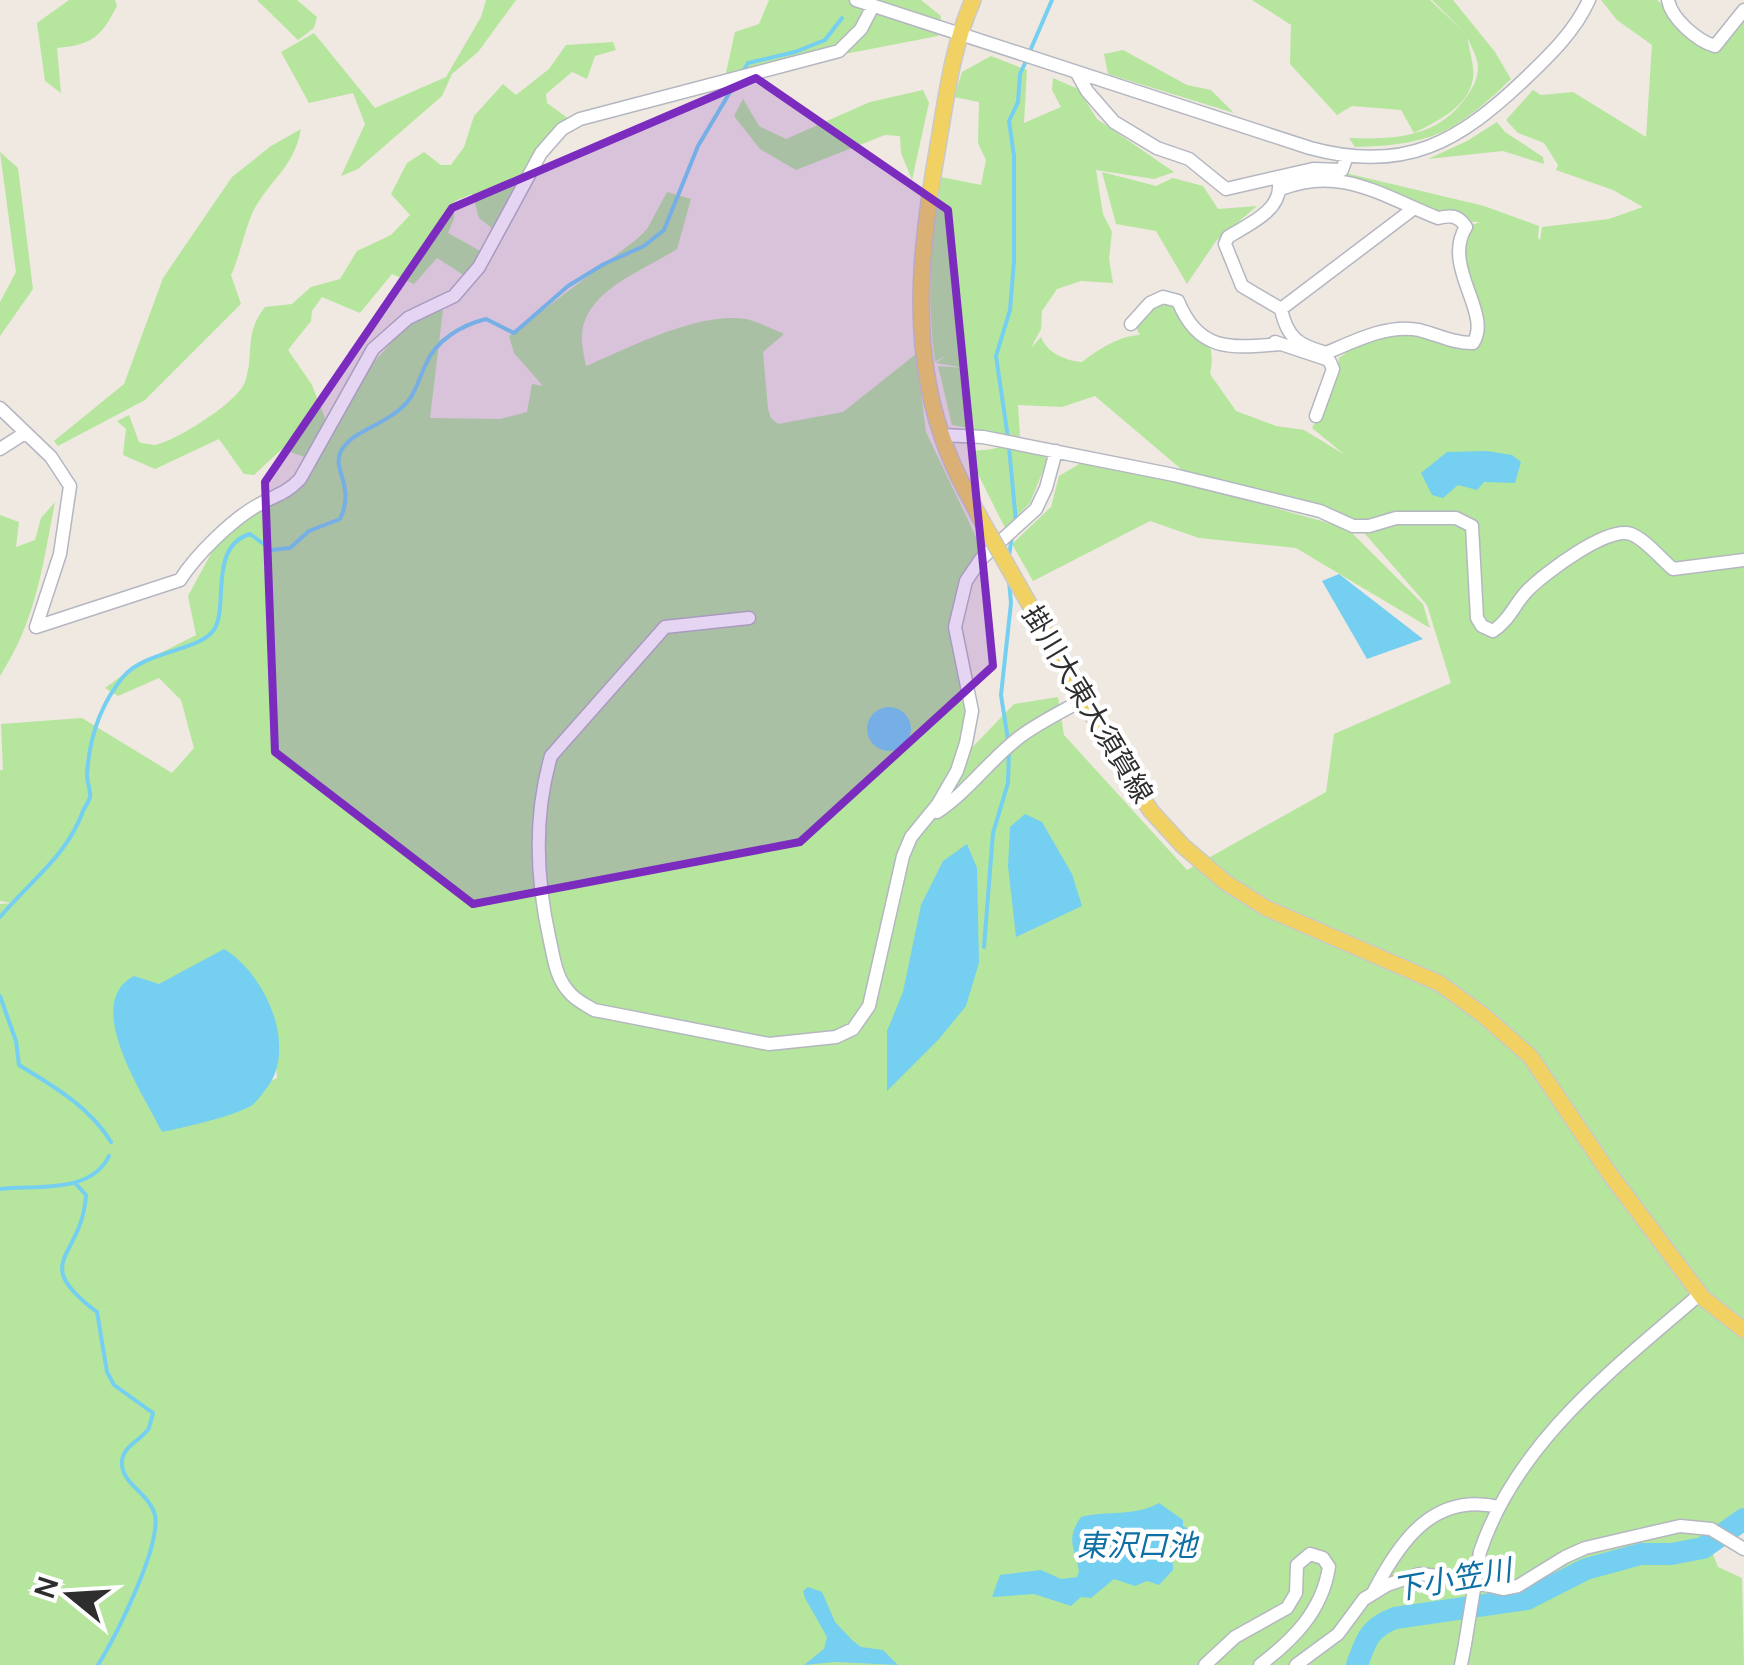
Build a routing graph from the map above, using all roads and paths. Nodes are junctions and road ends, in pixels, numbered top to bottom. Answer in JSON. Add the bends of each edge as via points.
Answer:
{"nodes":[{"id":1,"x":856,"y":0,"type":"edge"},
{"id":2,"x":973,"y":0,"type":"edge"},
{"id":3,"x":1589,"y":0,"type":"edge"},
{"id":4,"x":1668,"y":0,"type":"edge"},
{"id":5,"x":874,"y":6,"type":"junction"},
{"id":6,"x":1744,"y":10,"type":"edge"},
{"id":7,"x":958,"y":34,"type":"junction"},
{"id":8,"x":1077,"y":72,"type":"junction"},
{"id":9,"x":1347,"y":156,"type":"junction"},
{"id":10,"x":1278,"y":184,"type":"junction"},
{"id":11,"x":1413,"y":208,"type":"junction"},
{"id":12,"x":1281,"y":308,"type":"junction"},
{"id":13,"x":1131,"y":324,"type":"dead end"},
{"id":14,"x":1248,"y":338,"type":"dead end"},
{"id":15,"x":1280,"y":344,"type":"junction"},
{"id":16,"x":1323,"y":355,"type":"junction"},
{"id":17,"x":0,"y":408,"type":"edge"},
{"id":18,"x":1316,"y":416,"type":"dead end"},
{"id":19,"x":25,"y":434,"type":"junction"},
{"id":20,"x":942,"y":435,"type":"junction"},
{"id":21,"x":0,"y":449,"type":"edge"},
{"id":22,"x":1056,"y":451,"type":"junction"},
{"id":23,"x":1744,"y":560,"type":"edge"},
{"id":24,"x":749,"y":618,"type":"dead end"},
{"id":25,"x":1084,"y":699,"type":"junction"},
{"id":26,"x":926,"y":818,"type":"junction"},
{"id":27,"x":1700,"y":1294,"type":"junction"},
{"id":28,"x":1744,"y":1330,"type":"edge"},
{"id":29,"x":1499,"y":1507,"type":"junction"},
{"id":30,"x":1744,"y":1549,"type":"edge"},
{"id":31,"x":1373,"y":1593,"type":"junction"},
{"id":32,"x":1205,"y":1665,"type":"edge"},
{"id":33,"x":1260,"y":1665,"type":"edge"},
{"id":34,"x":1296,"y":1665,"type":"edge"},
{"id":35,"x":1461,"y":1665,"type":"edge"}],
"edges":[{"from":1,"to":5,"type":"street"},
{"from":2,"to":7,"type":"main road","name":"掛川大東大須賀線"},
{"from":3,"to":9,"type":"street","via":[[1551,54],[1451,139],[1413,153]]},
{"from":4,"to":6,"type":"street","via":[[1670,11],[1715,46]]},
{"from":5,"to":7,"type":"street"},
{"from":5,"to":19,"type":"street","via":[[840,52],[562,129],[541,152],[478,267],[454,296],[408,318],[373,349],[300,479],[228,530],[180,580],[36,628],[60,554],[70,486]]},
{"from":7,"to":8,"type":"street"},
{"from":7,"to":20,"type":"main road","name":"掛川大東大須賀線","via":[[922,242],[919,308],[926,376]]},
{"from":8,"to":9,"type":"street"},
{"from":8,"to":10,"type":"street","via":[[1114,122],[1189,160],[1218,185]]},
{"from":9,"to":10,"type":"street","via":[[1342,170],[1313,169]]},
{"from":10,"to":11,"type":"street","via":[[1333,178]]},
{"from":10,"to":12,"type":"street","via":[[1272,208],[1225,244],[1242,286]]},
{"from":11,"to":12,"type":"street"},
{"from":11,"to":16,"type":"street","via":[[1438,218],[1452,215],[1466,227],[1458,248],[1478,317],[1477,339],[1459,343],[1391,329]]},
{"from":12,"to":16,"type":"street","via":[[1296,342]]},
{"from":13,"to":15,"type":"street","via":[[1163,297],[1178,301],[1188,323],[1220,346]]},
{"from":14,"to":15,"type":"street"},
{"from":15,"to":16,"type":"street"},
{"from":16,"to":18,"type":"street","via":[[1334,369]]},
{"from":17,"to":19,"type":"street"},
{"from":19,"to":21,"type":"street"},
{"from":20,"to":22,"type":"street"},
{"from":20,"to":25,"type":"main road","name":"掛川大東大須賀線","bridge":true},
{"from":22,"to":23,"type":"street","via":[[1207,483],[1353,526],[1456,518],[1472,526],[1477,618],[1492,631],[1545,576],[1618,532],[1633,534],[1673,569]]},
{"from":22,"to":26,"type":"street","via":[[1036,509],[981,559],[966,582],[956,627],[972,711],[957,771]]},
{"from":24,"to":26,"type":"street","via":[[665,627],[552,756],[537,843],[540,898],[558,975],[570,995],[594,1010],[770,1044],[853,1029],[869,1006],[903,856]]},
{"from":25,"to":26,"type":"street","via":[[1022,735],[960,797]]},
{"from":25,"to":27,"type":"main road","name":"掛川大東大須賀線","via":[[1151,810],[1226,882],[1266,908],[1439,983],[1530,1056]]},
{"from":27,"to":28,"type":"main road","name":"掛川大東大須賀線"},
{"from":27,"to":29,"type":"street","via":[[1592,1388],[1529,1459]]},
{"from":29,"to":31,"type":"street","via":[[1463,1502],[1436,1513]]},
{"from":29,"to":35,"type":"street","bridge":true,"via":[[1480,1552]]},
{"from":30,"to":31,"type":"street","via":[[1711,1529],[1680,1526],[1585,1548],[1518,1586],[1419,1574]]},
{"from":31,"to":34,"type":"street","via":[[1338,1634]]},
{"from":32,"to":33,"type":"street","via":[[1287,1608],[1296,1592],[1297,1565],[1310,1554],[1323,1558],[1327,1580],[1314,1610],[1290,1642]]}]}
